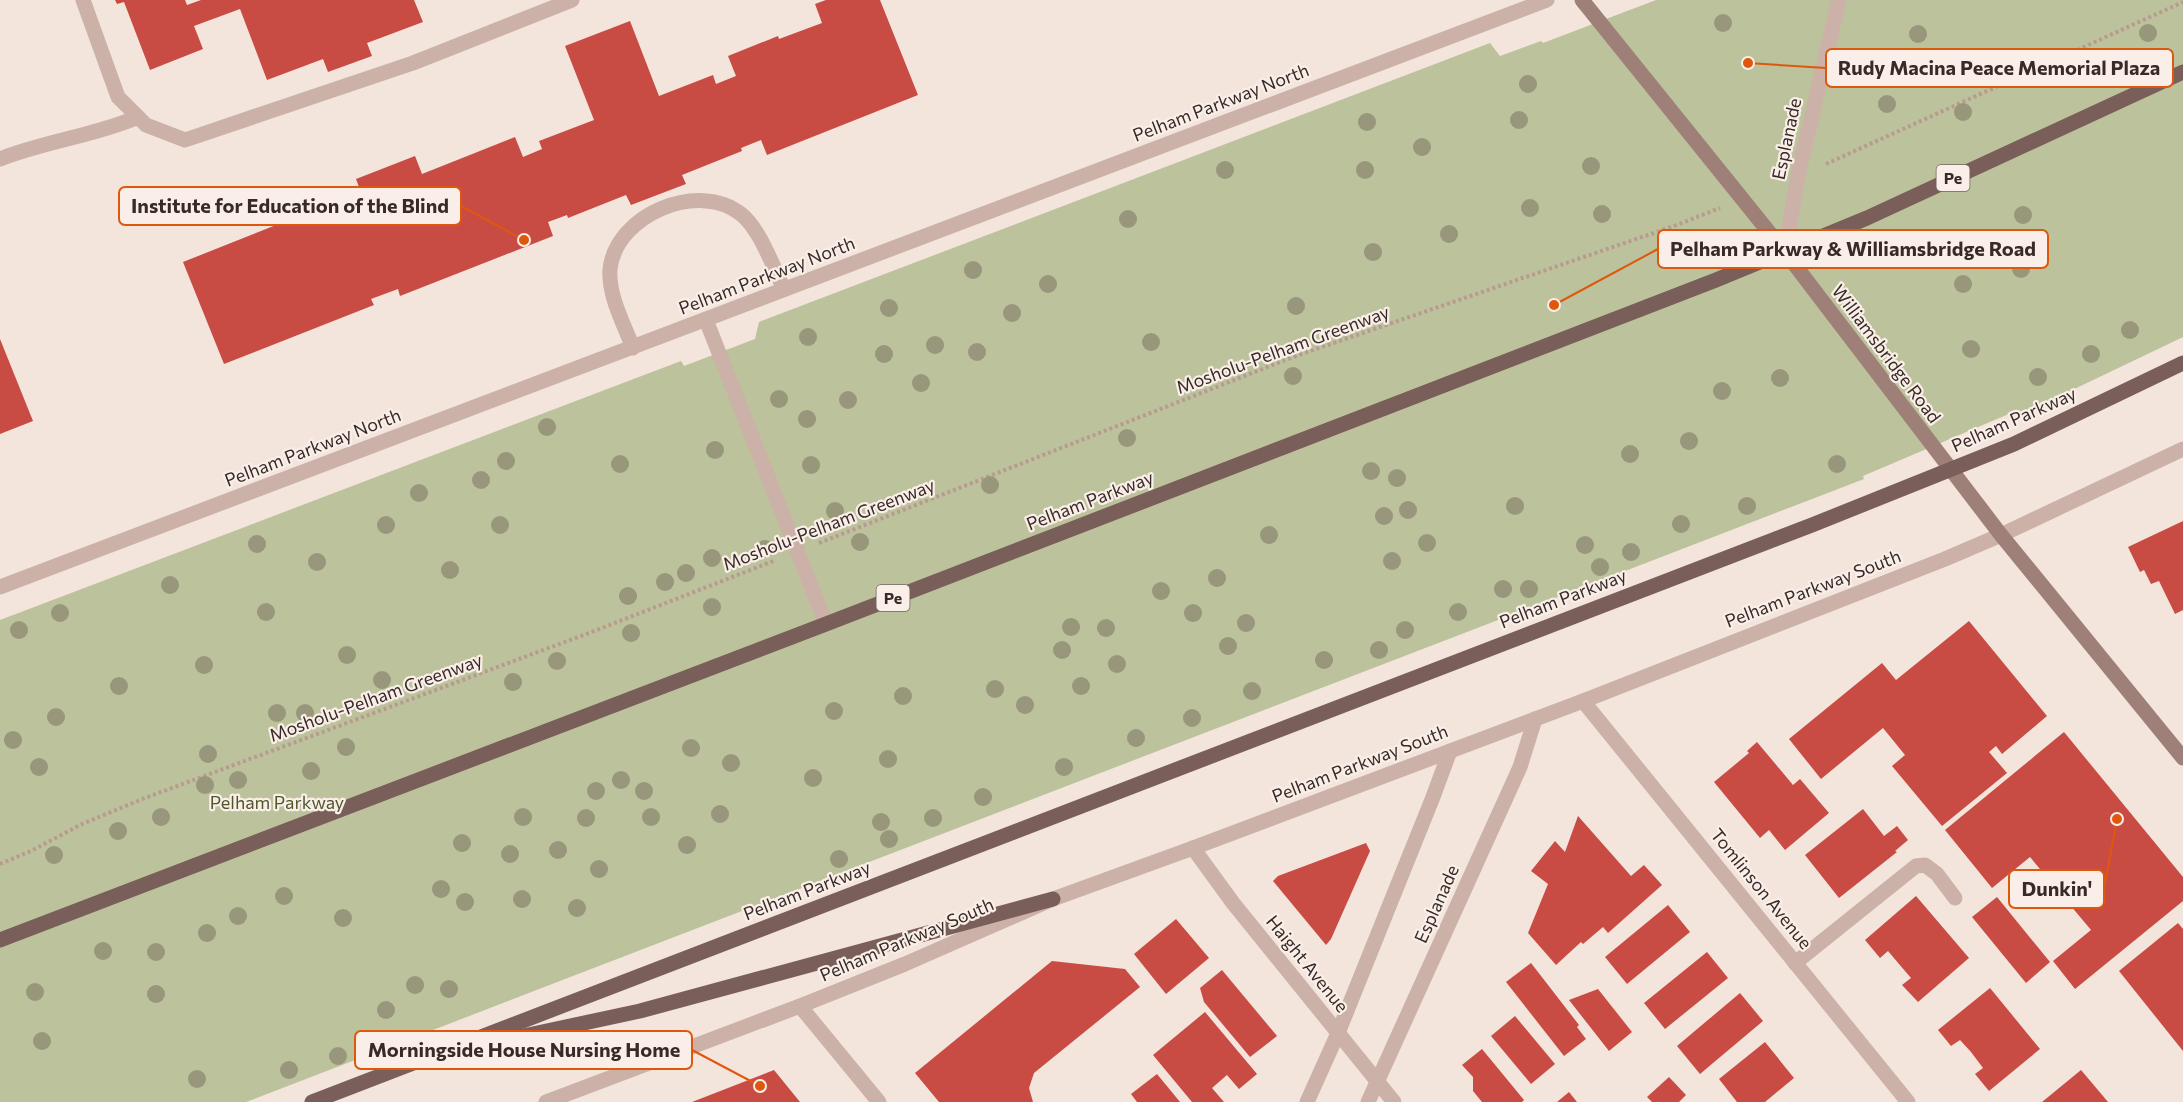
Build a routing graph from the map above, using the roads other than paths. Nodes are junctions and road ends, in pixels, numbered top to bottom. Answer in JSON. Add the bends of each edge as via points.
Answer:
{"nodes":[{"id":1,"x":83,"y":0,"type":"edge"},
{"id":2,"x":572,"y":0,"type":"edge"},
{"id":3,"x":1547,"y":0,"type":"edge"},
{"id":4,"x":1582,"y":0,"type":"edge"},
{"id":5,"x":1839,"y":0,"type":"edge"},
{"id":6,"x":2183,"y":72,"type":"edge"},
{"id":7,"x":138,"y":117,"type":"junction"},
{"id":8,"x":0,"y":159,"type":"edge"},
{"id":9,"x":1785,"y":252,"type":"junction"},
{"id":10,"x":784,"y":290,"type":"junction"},
{"id":11,"x":705,"y":320,"type":"junction"},
{"id":12,"x":633,"y":348,"type":"junction"},
{"id":13,"x":2183,"y":363,"type":"edge"},
{"id":14,"x":2183,"y":449,"type":"edge"},
{"id":15,"x":1950,"y":469,"type":"junction"},
{"id":16,"x":2001,"y":535,"type":"junction"},
{"id":17,"x":0,"y":587,"type":"edge"},
{"id":18,"x":826,"y":624,"type":"junction"},
{"id":19,"x":1583,"y":701,"type":"junction"},
{"id":20,"x":1534,"y":719,"type":"junction"},
{"id":21,"x":1450,"y":751,"type":"junction"},
{"id":22,"x":2183,"y":758,"type":"edge"},
{"id":23,"x":1193,"y":848,"type":"junction"},
{"id":24,"x":1955,"y":898,"type":"dead end"},
{"id":25,"x":1053,"y":899,"type":"junction"},
{"id":26,"x":0,"y":940,"type":"edge"},
{"id":27,"x":1795,"y":963,"type":"junction"},
{"id":28,"x":800,"y":1006,"type":"junction"},
{"id":29,"x":1338,"y":1033,"type":"junction"},
{"id":30,"x":435,"y":1055,"type":"junction"},
{"id":31,"x":1378,"y":1082,"type":"junction"},
{"id":32,"x":312,"y":1102,"type":"edge"},
{"id":33,"x":546,"y":1102,"type":"edge"},
{"id":34,"x":879,"y":1102,"type":"edge"},
{"id":35,"x":1307,"y":1102,"type":"edge"},
{"id":36,"x":1368,"y":1102,"type":"edge"},
{"id":37,"x":1394,"y":1102,"type":"edge"},
{"id":38,"x":1908,"y":1102,"type":"edge"}],
"edges":[{"from":1,"to":7,"type":"street","via":[[118,97]]},
{"from":2,"to":7,"type":"street","via":[[413,63],[185,140],[146,125]]},
{"from":3,"to":10,"type":"street","name":"Pelham Parkway North"},
{"from":4,"to":9,"type":"main road","name":"Williamsbridge Road"},
{"from":5,"to":9,"type":"street","name":"Esplanade","via":[[1798,176]]},
{"from":6,"to":9,"type":"main road","name":"Pelham Parkway","number":"Pe"},
{"from":7,"to":8,"type":"street"},
{"from":9,"to":15,"type":"main road","name":"Williamsbridge Road"},
{"from":9,"to":18,"type":"main road","name":"Pelham Parkway","number":"Pe"},
{"from":10,"to":11,"type":"street","name":"Pelham Parkway North"},
{"from":10,"to":12,"type":"street","via":[[756,232],[742,215],[711,201],[676,204],[638,223],[616,249],[610,268],[615,302]]},
{"from":11,"to":12,"type":"street","name":"Pelham Parkway North"},
{"from":11,"to":18,"type":"street"},
{"from":12,"to":17,"type":"street","name":"Pelham Parkway North"},
{"from":13,"to":15,"type":"main road","name":"Pelham Parkway","via":[[2014,444]]},
{"from":14,"to":16,"type":"street","name":"Pelham Parkway South"},
{"from":15,"to":16,"type":"main road","name":"Williamsbridge Road"},
{"from":15,"to":30,"type":"main road","name":"Pelham Parkway"},
{"from":16,"to":19,"type":"street","name":"Pelham Parkway South"},
{"from":16,"to":22,"type":"main road","name":"Williamsbridge Road"},
{"from":18,"to":26,"type":"main road","name":"Pelham Parkway","number":"Pe"},
{"from":19,"to":20,"type":"street","name":"Pelham Parkway South"},
{"from":19,"to":27,"type":"street","name":"Tomlinson Avenue"},
{"from":20,"to":21,"type":"street","name":"Pelham Parkway South"},
{"from":20,"to":31,"type":"street","name":"Esplanade","via":[[1520,767]]},
{"from":21,"to":23,"type":"street","name":"Pelham Parkway South"},
{"from":21,"to":29,"type":"street"},
{"from":23,"to":25,"type":"street","name":"Pelham Parkway South"},
{"from":23,"to":29,"type":"street","name":"Haight Avenue"},
{"from":24,"to":27,"type":"street","via":[[1937,874],[1925,865],[1916,866]]},
{"from":25,"to":28,"type":"street","name":"Pelham Parkway South"},
{"from":25,"to":30,"type":"main road","via":[[640,1011]]},
{"from":27,"to":38,"type":"street","name":"Tomlinson Avenue"},
{"from":28,"to":33,"type":"street","name":"Pelham Parkway South"},
{"from":28,"to":34,"type":"street"},
{"from":29,"to":31,"type":"street","name":"Haight Avenue"},
{"from":29,"to":35,"type":"street"},
{"from":30,"to":32,"type":"main road","name":"Pelham Parkway"},
{"from":31,"to":36,"type":"street","name":"Esplanade"},
{"from":31,"to":37,"type":"street","name":"Haight Avenue"}]}
